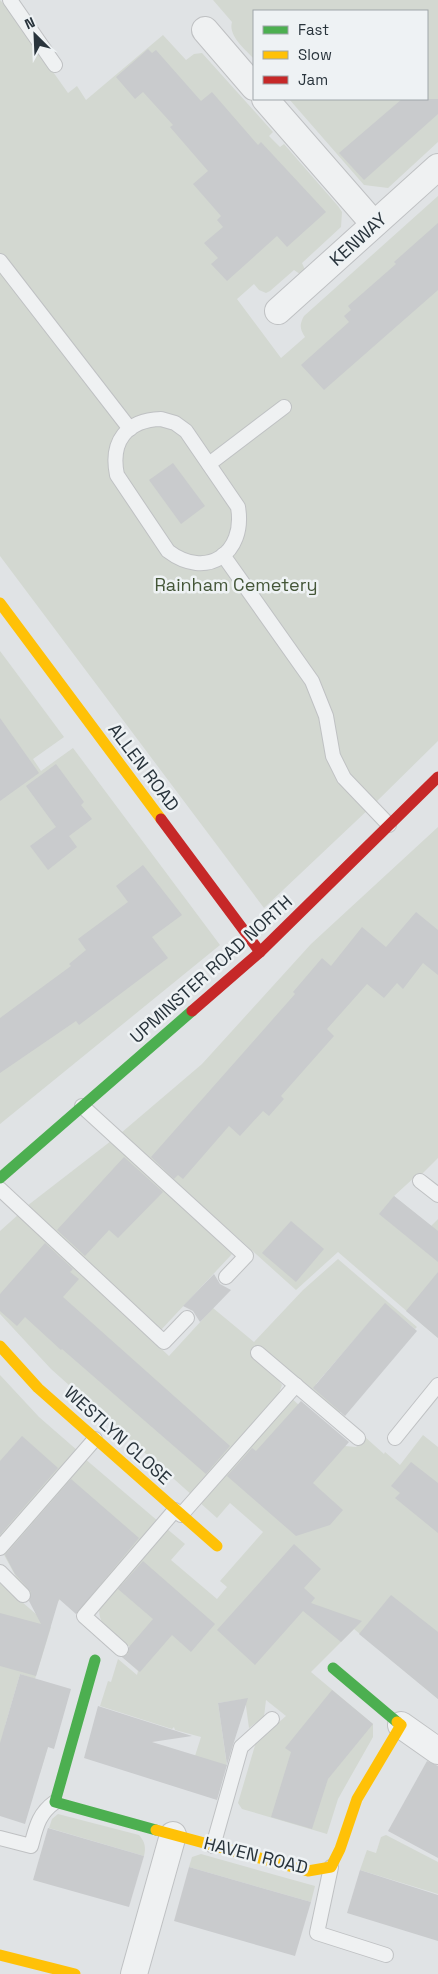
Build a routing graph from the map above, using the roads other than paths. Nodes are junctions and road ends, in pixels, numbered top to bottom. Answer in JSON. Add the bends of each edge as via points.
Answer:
{"nodes":[{"id":1,"x":10,"y":0,"type":"edge"},
{"id":2,"x":205,"y":30,"type":"dead end"},
{"id":3,"x":55,"y":64,"type":"dead end"},
{"id":4,"x":253,"y":86,"type":"edge"},
{"id":5,"x":265,"y":100,"type":"edge"},
{"id":6,"x":438,"y":167,"type":"edge"},
{"id":7,"x":374,"y":224,"type":"junction"},
{"id":8,"x":0,"y":261,"type":"edge"},
{"id":9,"x":278,"y":311,"type":"dead end"},
{"id":10,"x":284,"y":407,"type":"dead end"},
{"id":11,"x":130,"y":429,"type":"junction"},
{"id":12,"x":208,"y":464,"type":"junction"},
{"id":13,"x":224,"y":555,"type":"junction"},
{"id":14,"x":0,"y":603,"type":"edge"},
{"id":15,"x":438,"y":777,"type":"edge"},
{"id":16,"x":389,"y":825,"type":"junction"},
{"id":17,"x":260,"y":952,"type":"junction"},
{"id":18,"x":82,"y":1106,"type":"junction"},
{"id":19,"x":0,"y":1178,"type":"edge"},
{"id":20,"x":420,"y":1181,"type":"dead end"},
{"id":21,"x":0,"y":1189,"type":"edge"},
{"id":22,"x":438,"y":1195,"type":"edge"},
{"id":23,"x":226,"y":1277,"type":"dead end"},
{"id":24,"x":187,"y":1318,"type":"dead end"},
{"id":25,"x":0,"y":1346,"type":"edge"},
{"id":26,"x":258,"y":1353,"type":"dead end"},
{"id":27,"x":296,"y":1385,"type":"junction"},
{"id":28,"x":438,"y":1385,"type":"edge"},
{"id":29,"x":358,"y":1438,"type":"dead end"},
{"id":30,"x":395,"y":1438,"type":"dead end"},
{"id":31,"x":95,"y":1439,"type":"junction"},
{"id":32,"x":178,"y":1512,"type":"junction"},
{"id":33,"x":217,"y":1546,"type":"dead end"},
{"id":34,"x":0,"y":1548,"type":"edge"},
{"id":35,"x":0,"y":1572,"type":"edge"},
{"id":36,"x":23,"y":1595,"type":"dead end"},
{"id":37,"x":121,"y":1649,"type":"dead end"},
{"id":38,"x":95,"y":1660,"type":"dead end"},
{"id":39,"x":333,"y":1668,"type":"dead end"},
{"id":40,"x":272,"y":1719,"type":"dead end"},
{"id":41,"x":401,"y":1725,"type":"junction"},
{"id":42,"x":438,"y":1751,"type":"edge"},
{"id":43,"x":55,"y":1802,"type":"junction"},
{"id":44,"x":173,"y":1835,"type":"junction"},
{"id":45,"x":0,"y":1838,"type":"edge"},
{"id":46,"x":213,"y":1846,"type":"junction"},
{"id":47,"x":331,"y":1867,"type":"junction"},
{"id":48,"x":0,"y":1955,"type":"edge"},
{"id":49,"x":386,"y":1955,"type":"dead end"},
{"id":50,"x":75,"y":1974,"type":"edge"},
{"id":51,"x":134,"y":1974,"type":"edge"}],
"edges":[{"from":1,"to":3,"type":"lane"},
{"from":2,"to":4,"type":"street"},
{"from":5,"to":7,"type":"street"},
{"from":6,"to":7,"type":"street","name":"KENWAY"},
{"from":7,"to":9,"type":"street","name":"KENWAY"},
{"from":8,"to":11,"type":"lane"},
{"from":10,"to":12,"type":"lane"},
{"from":11,"to":12,"type":"lane","via":[[147,420],[175,423],[186,431]]},
{"from":11,"to":13,"type":"lane","via":[[116,447],[117,475],[168,551],[180,560],[194,563],[208,562]]},
{"from":12,"to":13,"type":"lane","via":[[238,507],[238,535]]},
{"from":13,"to":16,"type":"lane","via":[[312,681],[326,716],[334,756],[344,778]]},
{"from":14,"to":17,"type":"street","name":"ALLEN ROAD"},
{"from":15,"to":16,"type":"street","name":"UPMINSTER ROAD NORTH"},
{"from":16,"to":17,"type":"street","name":"UPMINSTER ROAD NORTH"},
{"from":17,"to":18,"type":"street","name":"UPMINSTER ROAD NORTH"},
{"from":18,"to":19,"type":"street","name":"UPMINSTER ROAD NORTH"},
{"from":18,"to":23,"type":"lane","via":[[246,1256]]},
{"from":20,"to":22,"type":"lane"},
{"from":21,"to":24,"type":"lane","via":[[164,1342]]},
{"from":25,"to":31,"type":"street","name":"WESTLYN CLOSE","via":[[38,1388]]},
{"from":26,"to":27,"type":"lane"},
{"from":27,"to":29,"type":"lane"},
{"from":27,"to":32,"type":"lane"},
{"from":28,"to":30,"type":"lane"},
{"from":31,"to":32,"type":"street","name":"WESTLYN CLOSE"},
{"from":31,"to":34,"type":"lane"},
{"from":32,"to":33,"type":"street","name":"WESTLYN CLOSE"},
{"from":32,"to":37,"type":"lane","via":[[84,1616]]},
{"from":35,"to":36,"type":"lane"},
{"from":38,"to":43,"type":"street"},
{"from":39,"to":41,"type":"street"},
{"from":40,"to":46,"type":"lane","via":[[241,1746]]},
{"from":41,"to":42,"type":"street"},
{"from":41,"to":47,"type":"street","name":"HAVEN ROAD","via":[[357,1799]]},
{"from":43,"to":44,"type":"street","name":"HAVEN ROAD"},
{"from":43,"to":45,"type":"lane","via":[[39,1819],[31,1846]]},
{"from":44,"to":46,"type":"street","name":"HAVEN ROAD"},
{"from":44,"to":51,"type":"street"},
{"from":46,"to":47,"type":"street","name":"HAVEN ROAD","via":[[308,1871]]},
{"from":47,"to":49,"type":"lane","via":[[317,1933]]},
{"from":48,"to":50,"type":"street"}]}
